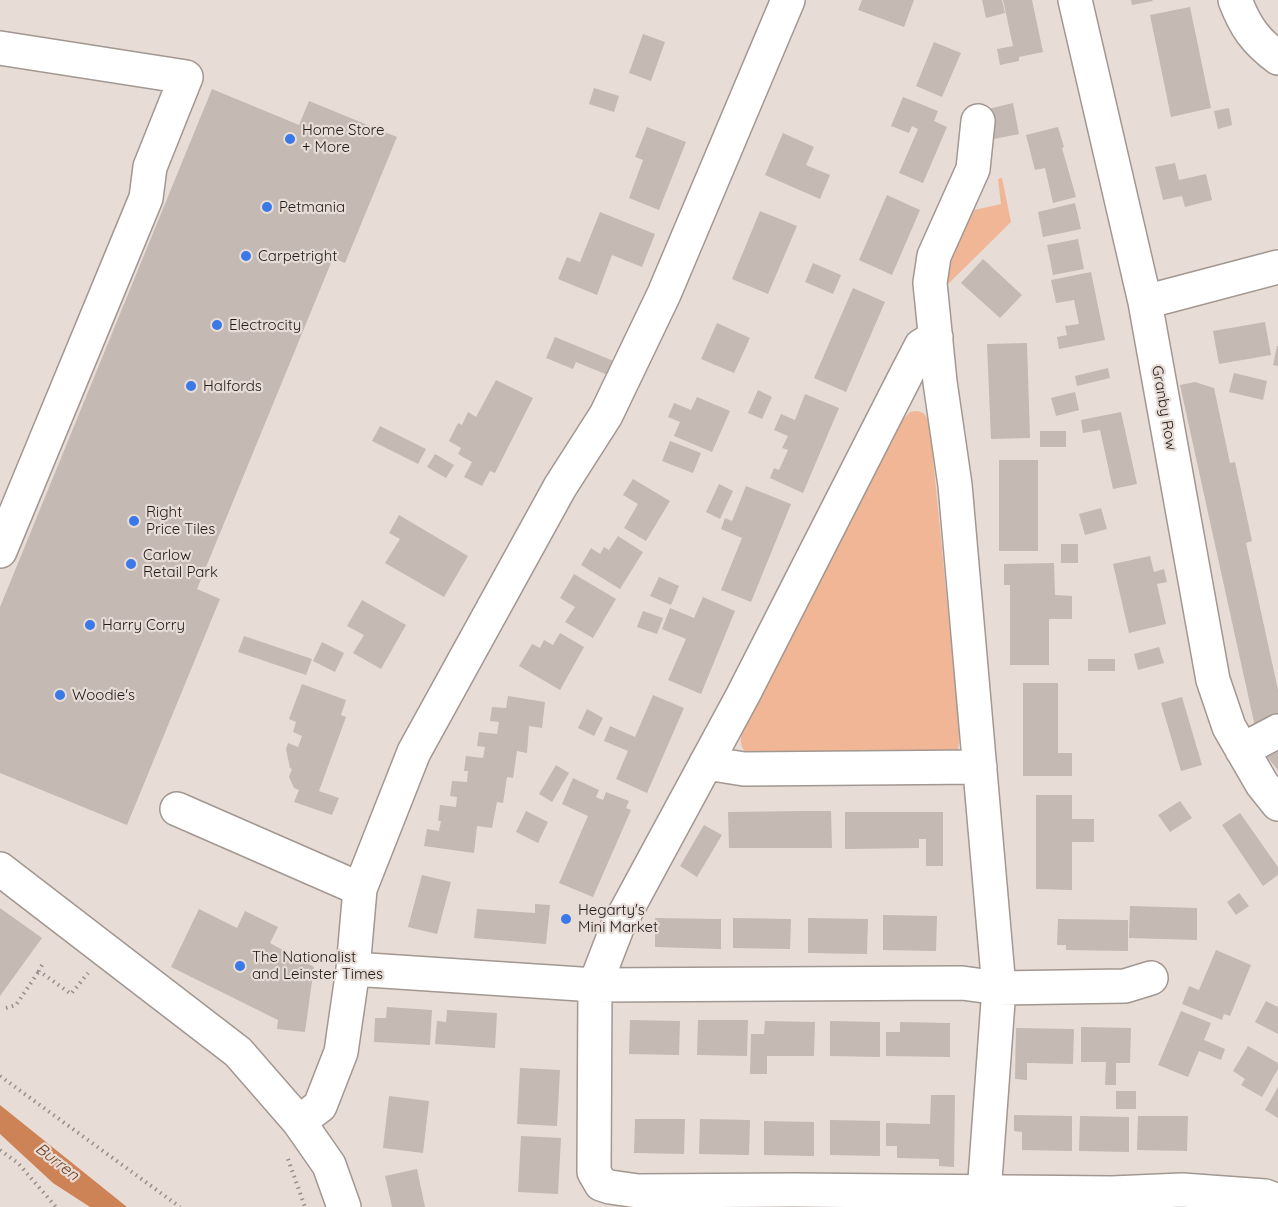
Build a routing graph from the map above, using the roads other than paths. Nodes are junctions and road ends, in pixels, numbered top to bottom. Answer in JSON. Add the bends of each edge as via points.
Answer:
{"nodes":[{"id":1,"x":788,"y":0,"type":"edge"},
{"id":2,"x":1075,"y":0,"type":"edge"},
{"id":3,"x":1235,"y":0,"type":"edge"},
{"id":4,"x":0,"y":48,"type":"edge"},
{"id":5,"x":1278,"y":57,"type":"edge"},
{"id":6,"x":978,"y":121,"type":"dead end"},
{"id":7,"x":1278,"y":267,"type":"edge"},
{"id":8,"x":1145,"y":302,"type":"junction"},
{"id":9,"x":936,"y":337,"type":"junction"},
{"id":10,"x":0,"y":551,"type":"edge"},
{"id":11,"x":1278,"y":732,"type":"edge"},
{"id":12,"x":1242,"y":750,"type":"junction"},
{"id":13,"x":706,"y":763,"type":"junction"},
{"id":14,"x":980,"y":767,"type":"junction"},
{"id":15,"x":1278,"y":804,"type":"edge"},
{"id":16,"x":177,"y":809,"type":"dead end"},
{"id":17,"x":0,"y":869,"type":"edge"},
{"id":18,"x":360,"y":889,"type":"junction"},
{"id":19,"x":353,"y":969,"type":"junction"},
{"id":20,"x":1151,"y":978,"type":"dead end"},
{"id":21,"x":595,"y":985,"type":"junction"},
{"id":22,"x":999,"y":988,"type":"junction"},
{"id":23,"x":299,"y":1122,"type":"junction"},
{"id":24,"x":983,"y":1199,"type":"edge"},
{"id":25,"x":1278,"y":1201,"type":"edge"},
{"id":26,"x":344,"y":1207,"type":"edge"}],
"edges":[{"from":1,"to":18,"type":"street","via":[[664,294],[606,415],[560,487],[414,752]]},
{"from":2,"to":8,"type":"street","name":"Granby Row"},
{"from":3,"to":5,"type":"street","via":[[1242,20],[1260,45]]},
{"from":4,"to":10,"type":"street","via":[[186,77],[150,167],[146,198]]},
{"from":6,"to":9,"type":"street","via":[[973,169],[934,255],[930,283]]},
{"from":7,"to":8,"type":"street"},
{"from":8,"to":12,"type":"street","name":"Granby Row","via":[[1212,680]]},
{"from":9,"to":13,"type":"street","via":[[921,346]]},
{"from":9,"to":14,"type":"street","via":[[956,484]]},
{"from":11,"to":12,"type":"street"},
{"from":12,"to":15,"type":"street","name":"Granby Row"},
{"from":13,"to":14,"type":"street","via":[[744,769]]},
{"from":13,"to":21,"type":"street","via":[[617,928]]},
{"from":14,"to":22,"type":"street"},
{"from":16,"to":18,"type":"street"},
{"from":17,"to":23,"type":"street","via":[[238,1052]]},
{"from":18,"to":19,"type":"street"},
{"from":19,"to":21,"type":"street"},
{"from":19,"to":23,"type":"street","via":[[341,1052],[320,1106]]},
{"from":20,"to":22,"type":"street","via":[[1125,986]]},
{"from":21,"to":22,"type":"street","via":[[962,983]]},
{"from":21,"to":24,"type":"street","via":[[594,1172],[601,1184],[638,1191]]},
{"from":22,"to":24,"type":"street"},
{"from":23,"to":26,"type":"street","via":[[329,1165]]},
{"from":24,"to":25,"type":"street","via":[[1182,1190],[1265,1196]]}]}
